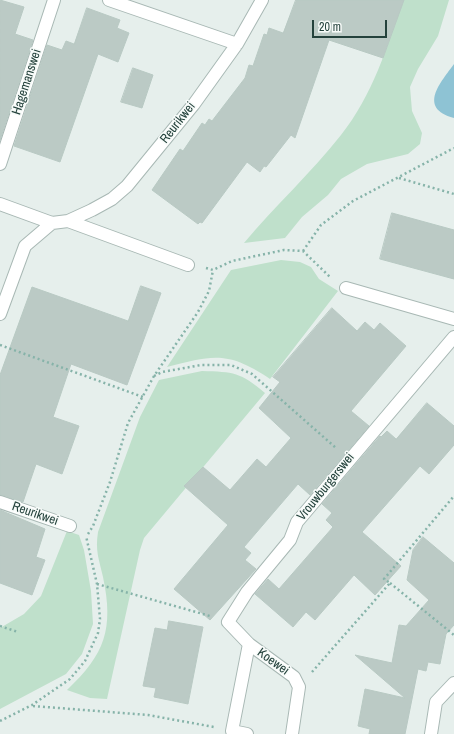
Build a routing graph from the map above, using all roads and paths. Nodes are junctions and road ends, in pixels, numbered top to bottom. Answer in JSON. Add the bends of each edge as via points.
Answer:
{"nodes":[{"id":1,"x":54,"y":0,"type":"edge"},
{"id":2,"x":109,"y":0,"type":"edge"},
{"id":3,"x":262,"y":0,"type":"edge"},
{"id":4,"x":237,"y":44,"type":"junction"},
{"id":5,"x":454,"y":148,"type":"edge"},
{"id":6,"x":0,"y":164,"type":"edge"},
{"id":7,"x":398,"y":178,"type":"junction"},
{"id":8,"x":454,"y":194,"type":"edge"},
{"id":9,"x":0,"y":204,"type":"edge"},
{"id":10,"x":68,"y":220,"type":"junction"},
{"id":11,"x":52,"y":223,"type":"junction"},
{"id":12,"x":303,"y":251,"type":"junction"},
{"id":13,"x":188,"y":265,"type":"dead end"},
{"id":14,"x":346,"y":288,"type":"joint"},
{"id":15,"x":0,"y":314,"type":"edge"},
{"id":16,"x":454,"y":319,"type":"edge"},
{"id":17,"x":454,"y":337,"type":"edge"},
{"id":18,"x":0,"y":345,"type":"edge"},
{"id":19,"x":154,"y":376,"type":"junction"},
{"id":20,"x":143,"y":398,"type":"junction"},
{"id":21,"x":349,"y":459,"type":"junction"},
{"id":22,"x":454,"y":496,"type":"edge"},
{"id":23,"x":0,"y":502,"type":"edge"},
{"id":24,"x":70,"y":526,"type":"dead end"},
{"id":25,"x":390,"y":583,"type":"junction"},
{"id":26,"x":97,"y":584,"type":"junction"},
{"id":27,"x":228,"y":622,"type":"junction"},
{"id":28,"x":0,"y":626,"type":"edge"},
{"id":29,"x":18,"y":632,"type":"dead end"},
{"id":30,"x":454,"y":635,"type":"edge"},
{"id":31,"x":249,"y":644,"type":"junction"},
{"id":32,"x":454,"y":684,"type":"edge"},
{"id":33,"x":299,"y":687,"type":"junction"},
{"id":34,"x":32,"y":706,"type":"junction"},
{"id":35,"x":0,"y":721,"type":"edge"},
{"id":36,"x":232,"y":730,"type":"junction"},
{"id":37,"x":247,"y":734,"type":"edge"},
{"id":38,"x":292,"y":734,"type":"edge"},
{"id":39,"x":430,"y":734,"type":"edge"}],
"edges":[{"from":1,"to":6,"type":"street","name":"Hagemanswei"},
{"from":2,"to":4,"type":"street"},
{"from":3,"to":4,"type":"street","name":"Reurikwei"},
{"from":4,"to":10,"type":"street","name":"Reurikwei","via":[[194,104],[127,186],[112,199]]},
{"from":5,"to":7,"type":"path"},
{"from":7,"to":8,"type":"path"},
{"from":7,"to":12,"type":"path","via":[[353,201],[321,225]]},
{"from":9,"to":11,"type":"street"},
{"from":10,"to":11,"type":"street","name":"Reurikwei"},
{"from":10,"to":13,"type":"street"},
{"from":11,"to":15,"type":"street","via":[[26,246]]},
{"from":12,"to":14,"type":"path"},
{"from":12,"to":19,"type":"path","via":[[284,250],[232,261],[214,270],[209,291],[198,312]]},
{"from":14,"to":16,"type":"street"},
{"from":17,"to":21,"type":"street","name":"Vrouwburgerswei"},
{"from":18,"to":20,"type":"path"},
{"from":19,"to":20,"type":"path"},
{"from":19,"to":21,"type":"path","via":[[162,372],[201,365],[230,365],[252,374]]},
{"from":20,"to":26,"type":"path","via":[[128,423],[110,482],[87,536]]},
{"from":21,"to":27,"type":"street","name":"Vrouwburgerswei","via":[[297,522],[290,540],[247,592]]},
{"from":22,"to":25,"type":"path","via":[[384,579]]},
{"from":23,"to":24,"type":"street","name":"Reurikwei"},
{"from":25,"to":30,"type":"path"},
{"from":25,"to":33,"type":"path"},
{"from":26,"to":27,"type":"path"},
{"from":26,"to":34,"type":"path","via":[[100,619],[98,633],[85,661],[70,679]]},
{"from":27,"to":31,"type":"street"},
{"from":28,"to":29,"type":"path"},
{"from":31,"to":33,"type":"street","name":"Koewei","via":[[294,678]]},
{"from":31,"to":36,"type":"street","name":"Koewei"},
{"from":32,"to":39,"type":"street","via":[[436,702]]},
{"from":33,"to":38,"type":"street","name":"Koewei"},
{"from":34,"to":35,"type":"path"},
{"from":34,"to":36,"type":"path","via":[[148,715]]},
{"from":36,"to":37,"type":"street"}]}
